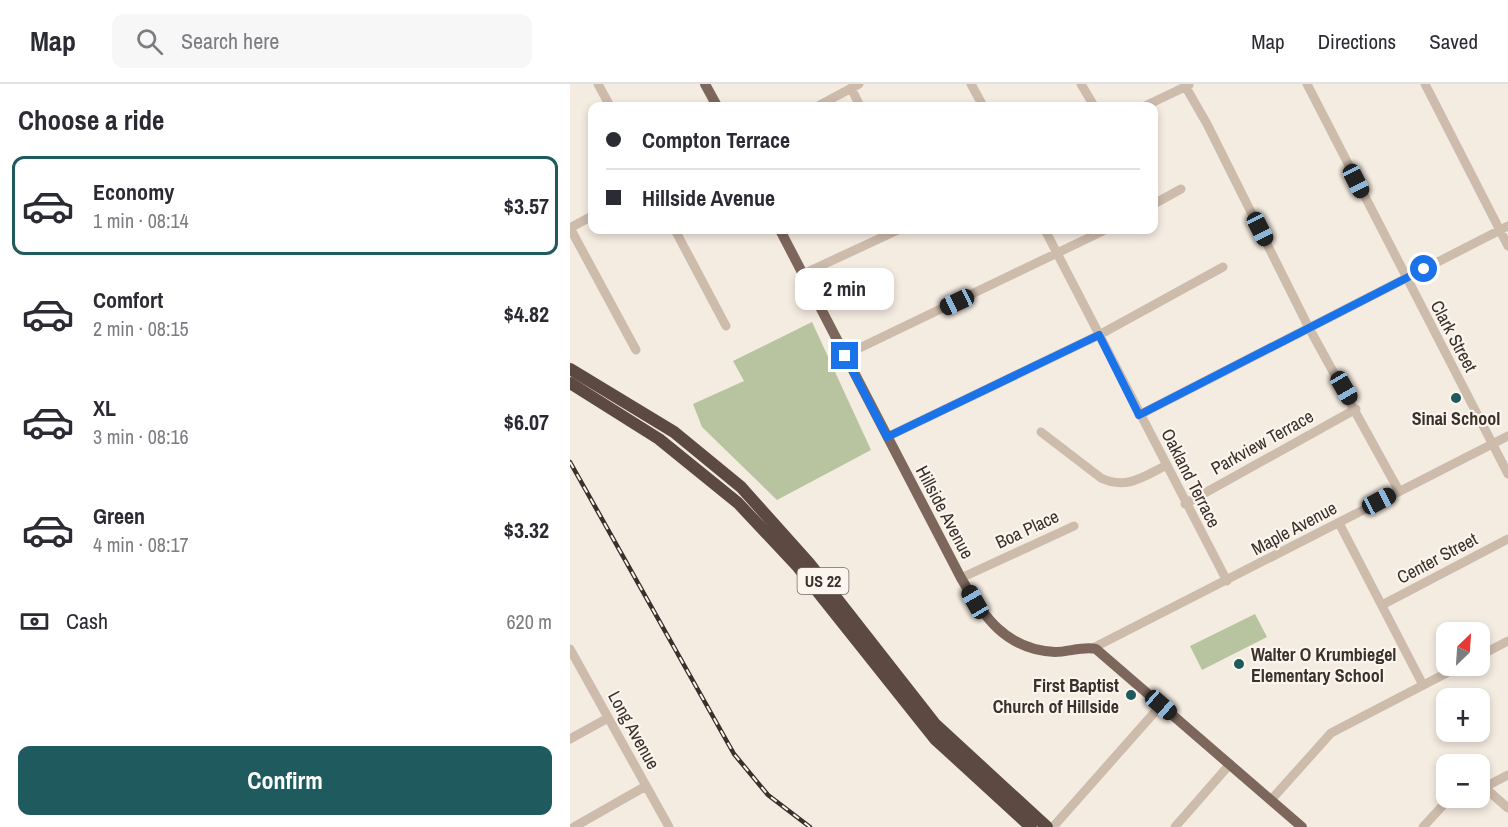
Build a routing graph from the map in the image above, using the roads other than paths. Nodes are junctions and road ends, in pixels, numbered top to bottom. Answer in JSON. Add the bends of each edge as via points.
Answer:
{"nodes":[{"id":1,"x":598,"y":84,"type":"edge"},
{"id":2,"x":705,"y":84,"type":"edge"},
{"id":3,"x":971,"y":84,"type":"edge"},
{"id":4,"x":1081,"y":84,"type":"edge"},
{"id":5,"x":1307,"y":84,"type":"edge"},
{"id":6,"x":1425,"y":84,"type":"edge"},
{"id":7,"x":1187,"y":85,"type":"edge"},
{"id":8,"x":855,"y":86,"type":"edge"},
{"id":9,"x":608,"y":102,"type":"edge"},
{"id":10,"x":715,"y":102,"type":"edge"},
{"id":11,"x":825,"y":102,"type":"edge"},
{"id":12,"x":859,"y":102,"type":"edge"},
{"id":13,"x":981,"y":102,"type":"edge"},
{"id":14,"x":1092,"y":102,"type":"edge"},
{"id":15,"x":1153,"y":102,"type":"edge"},
{"id":16,"x":1181,"y":189,"type":"dead end"},
{"id":17,"x":1158,"y":202,"type":"edge"},
{"id":18,"x":588,"y":218,"type":"edge"},
{"id":19,"x":570,"y":228,"type":"edge"},
{"id":20,"x":1504,"y":228,"type":"edge"},
{"id":21,"x":677,"y":234,"type":"edge"},
{"id":22,"x":782,"y":234,"type":"edge"},
{"id":23,"x":889,"y":234,"type":"edge"},
{"id":24,"x":1047,"y":234,"type":"edge"},
{"id":25,"x":1097,"y":234,"type":"edge"},
{"id":26,"x":1508,"y":246,"type":"edge"},
{"id":27,"x":1058,"y":255,"type":"junction"},
{"id":28,"x":1223,"y":267,"type":"dead end"},
{"id":29,"x":803,"y":274,"type":"junction"},
{"id":30,"x":1406,"y":278,"type":"junction"},
{"id":31,"x":726,"y":326,"type":"dead end"},
{"id":32,"x":1309,"y":328,"type":"junction"},
{"id":33,"x":1099,"y":335,"type":"junction"},
{"id":34,"x":636,"y":350,"type":"dead end"},
{"id":35,"x":845,"y":356,"type":"junction"},
{"id":36,"x":570,"y":369,"type":"edge"},
{"id":37,"x":570,"y":383,"type":"edge"},
{"id":38,"x":1356,"y":409,"type":"junction"},
{"id":39,"x":1139,"y":415,"type":"junction"},
{"id":40,"x":1041,"y":432,"type":"dead end"},
{"id":41,"x":1508,"y":436,"type":"edge"},
{"id":42,"x":887,"y":437,"type":"junction"},
{"id":43,"x":1493,"y":444,"type":"junction"},
{"id":44,"x":1165,"y":466,"type":"junction"},
{"id":45,"x":1508,"y":474,"type":"edge"},
{"id":46,"x":1399,"y":491,"type":"junction"},
{"id":47,"x":1185,"y":504,"type":"junction"},
{"id":48,"x":1340,"y":523,"type":"junction"},
{"id":49,"x":1074,"y":526,"type":"dead end"},
{"id":50,"x":1508,"y":539,"type":"edge"},
{"id":51,"x":961,"y":578,"type":"junction"},
{"id":52,"x":1227,"y":581,"type":"junction"},
{"id":53,"x":1382,"y":605,"type":"junction"},
{"id":54,"x":1508,"y":641,"type":"edge"},
{"id":55,"x":1094,"y":648,"type":"junction"},
{"id":56,"x":570,"y":649,"type":"edge"},
{"id":57,"x":1490,"y":650,"type":"edge"},
{"id":58,"x":1441,"y":676,"type":"edge"},
{"id":59,"x":1423,"y":685,"type":"junction"},
{"id":60,"x":1161,"y":705,"type":"junction"},
{"id":61,"x":608,"y":718,"type":"junction"},
{"id":62,"x":570,"y":739,"type":"edge"},
{"id":63,"x":1230,"y":764,"type":"junction"},
{"id":64,"x":1508,"y":775,"type":"edge"},
{"id":65,"x":1490,"y":785,"type":"edge"},
{"id":66,"x":646,"y":786,"type":"junction"},
{"id":67,"x":1490,"y":795,"type":"edge"},
{"id":68,"x":1271,"y":800,"type":"junction"},
{"id":69,"x":1440,"y":808,"type":"edge"},
{"id":70,"x":1508,"y":808,"type":"edge"},
{"id":71,"x":574,"y":827,"type":"edge"},
{"id":72,"x":669,"y":827,"type":"edge"},
{"id":73,"x":1031,"y":827,"type":"edge"},
{"id":74,"x":1047,"y":827,"type":"edge"},
{"id":75,"x":1053,"y":827,"type":"edge"},
{"id":76,"x":1175,"y":827,"type":"edge"},
{"id":77,"x":1302,"y":827,"type":"edge"},
{"id":78,"x":1423,"y":827,"type":"edge"}],
"edges":[{"from":1,"to":9,"type":"street"},
{"from":2,"to":10,"type":"main road"},
{"from":3,"to":13,"type":"street"},
{"from":4,"to":14,"type":"street"},
{"from":5,"to":30,"type":"street","name":"Clark Street"},
{"from":6,"to":20,"type":"street"},
{"from":7,"to":15,"type":"street"},
{"from":7,"to":32,"type":"street"},
{"from":8,"to":11,"type":"street"},
{"from":8,"to":12,"type":"street"},
{"from":16,"to":17,"type":"street"},
{"from":18,"to":19,"type":"street"},
{"from":19,"to":34,"type":"street"},
{"from":20,"to":26,"type":"street"},
{"from":20,"to":30,"type":"street"},
{"from":21,"to":31,"type":"street"},
{"from":22,"to":29,"type":"main road","name":"Hillside Avenue"},
{"from":23,"to":29,"type":"street"},
{"from":24,"to":27,"type":"street","name":"Oakland Terrace"},
{"from":25,"to":27,"type":"street"},
{"from":27,"to":33,"type":"street","name":"Oakland Terrace"},
{"from":27,"to":35,"type":"street"},
{"from":28,"to":33,"type":"street"},
{"from":29,"to":35,"type":"main road","name":"Hillside Avenue"},
{"from":30,"to":32,"type":"street"},
{"from":30,"to":43,"type":"street","name":"Clark Street"},
{"from":32,"to":38,"type":"street"},
{"from":32,"to":39,"type":"street"},
{"from":33,"to":39,"type":"street","name":"Oakland Terrace"},
{"from":33,"to":42,"type":"street"},
{"from":35,"to":42,"type":"main road","name":"Hillside Avenue"},
{"from":36,"to":74,"type":"highway","number":"US 22","via":[[674,432],[736,482],[809,563],[935,724]]},
{"from":37,"to":73,"type":"highway","number":"US 22","via":[[665,443],[738,503],[798,567],[935,739]]},
{"from":38,"to":46,"type":"street"},
{"from":38,"to":47,"type":"street","name":"Parkview Terrace"},
{"from":39,"to":44,"type":"street","name":"Oakland Terrace"},
{"from":40,"to":44,"type":"street","via":[[1112,483],[1134,482]]},
{"from":41,"to":43,"type":"street","name":"Maple Avenue"},
{"from":42,"to":51,"type":"main road","name":"Hillside Avenue"},
{"from":43,"to":45,"type":"street","name":"Clark Street"},
{"from":43,"to":46,"type":"street","name":"Maple Avenue"},
{"from":44,"to":47,"type":"street","name":"Oakland Terrace"},
{"from":46,"to":48,"type":"street","name":"Maple Avenue"},
{"from":47,"to":52,"type":"street","name":"Oakland Terrace"},
{"from":48,"to":52,"type":"street","name":"Maple Avenue"},
{"from":48,"to":53,"type":"street"},
{"from":49,"to":51,"type":"street","name":"Boa Place"},
{"from":50,"to":53,"type":"street","name":"Center Street"},
{"from":51,"to":55,"type":"main road","name":"Hillside Avenue","via":[[990,622],[1017,643],[1051,651]]},
{"from":52,"to":55,"type":"street","name":"Maple Avenue"},
{"from":53,"to":59,"type":"street"},
{"from":54,"to":57,"type":"street"},
{"from":55,"to":60,"type":"main road"},
{"from":56,"to":61,"type":"street","name":"Long Avenue"},
{"from":58,"to":59,"type":"street"},
{"from":59,"to":68,"type":"street","via":[[1331,733]]},
{"from":60,"to":63,"type":"main road"},
{"from":60,"to":75,"type":"street"},
{"from":61,"to":62,"type":"street"},
{"from":61,"to":66,"type":"street","name":"Long Avenue"},
{"from":63,"to":68,"type":"main road"},
{"from":63,"to":76,"type":"street"},
{"from":64,"to":65,"type":"street"},
{"from":66,"to":71,"type":"street"},
{"from":66,"to":72,"type":"street","name":"Long Avenue"},
{"from":67,"to":70,"type":"street"},
{"from":68,"to":77,"type":"main road"},
{"from":69,"to":78,"type":"street"}]}
